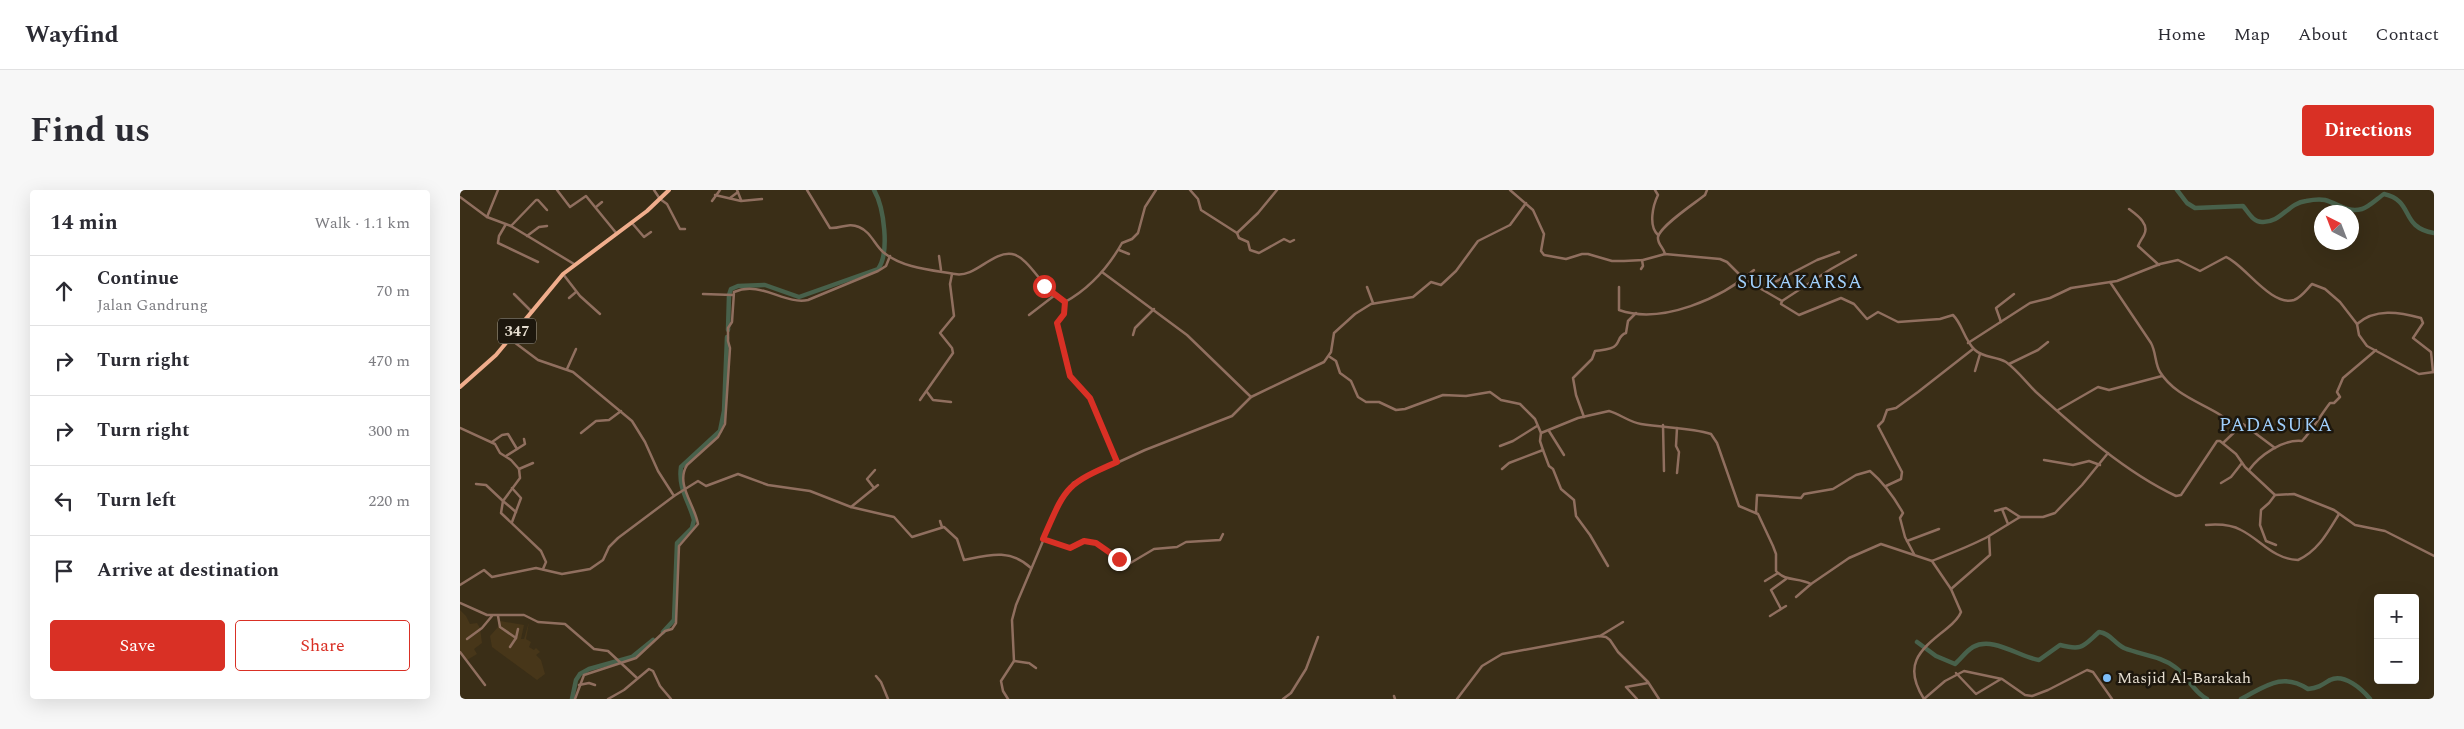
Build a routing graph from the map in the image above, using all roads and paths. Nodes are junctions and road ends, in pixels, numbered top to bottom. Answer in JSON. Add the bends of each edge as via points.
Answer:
{"nodes":[{"id":1,"x":498,"y":190,"type":"edge"},
{"id":2,"x":557,"y":190,"type":"edge"},
{"id":3,"x":654,"y":190,"type":"edge"},
{"id":4,"x":668,"y":190,"type":"edge"},
{"id":5,"x":720,"y":190,"type":"edge"},
{"id":6,"x":807,"y":190,"type":"edge"},
{"id":7,"x":1156,"y":190,"type":"edge"},
{"id":8,"x":1190,"y":190,"type":"edge"},
{"id":9,"x":1277,"y":190,"type":"edge"},
{"id":10,"x":1510,"y":190,"type":"edge"},
{"id":11,"x":1655,"y":190,"type":"edge"},
{"id":12,"x":1708,"y":190,"type":"edge"},
{"id":13,"x":737,"y":191,"type":"edge"},
{"id":14,"x":715,"y":195,"type":"junction"},
{"id":15,"x":460,"y":197,"type":"edge"},
{"id":16,"x":730,"y":198,"type":"junction"},
{"id":17,"x":660,"y":199,"type":"junction"},
{"id":18,"x":762,"y":199,"type":"dead end"},
{"id":19,"x":741,"y":200,"type":"junction"},
{"id":20,"x":712,"y":201,"type":"dead end"},
{"id":21,"x":602,"y":202,"type":"dead end"},
{"id":22,"x":1526,"y":203,"type":"junction"},
{"id":23,"x":596,"y":207,"type":"junction"},
{"id":24,"x":2129,"y":209,"type":"dead end"},
{"id":25,"x":547,"y":210,"type":"dead end"},
{"id":26,"x":487,"y":217,"type":"junction"},
{"id":27,"x":632,"y":223,"type":"junction"},
{"id":28,"x":506,"y":224,"type":"junction"},
{"id":29,"x":511,"y":226,"type":"junction"},
{"id":30,"x":547,"y":226,"type":"dead end"},
{"id":31,"x":685,"y":228,"type":"dead end"},
{"id":32,"x":651,"y":232,"type":"dead end"},
{"id":33,"x":617,"y":234,"type":"junction"},
{"id":34,"x":1237,"y":234,"type":"junction"},
{"id":35,"x":1658,"y":235,"type":"junction"},
{"id":36,"x":527,"y":236,"type":"junction"},
{"id":37,"x":1293,"y":241,"type":"dead end"},
{"id":38,"x":1119,"y":250,"type":"junction"},
{"id":39,"x":1839,"y":252,"type":"dead end"},
{"id":40,"x":1129,"y":254,"type":"dead end"},
{"id":41,"x":1666,"y":254,"type":"junction"},
{"id":42,"x":1856,"y":255,"type":"dead end"},
{"id":43,"x":889,"y":256,"type":"junction"},
{"id":44,"x":939,"y":256,"type":"dead end"},
{"id":45,"x":1642,"y":260,"type":"junction"},
{"id":46,"x":538,"y":262,"type":"dead end"},
{"id":47,"x":573,"y":265,"type":"junction"},
{"id":48,"x":2158,"y":265,"type":"junction"},
{"id":49,"x":1641,"y":269,"type":"dead end"},
{"id":50,"x":941,"y":270,"type":"junction"},
{"id":51,"x":1754,"y":270,"type":"dead end"},
{"id":52,"x":1102,"y":272,"type":"junction"},
{"id":53,"x":563,"y":274,"type":"junction"},
{"id":54,"x":952,"y":274,"type":"junction"},
{"id":55,"x":1744,"y":278,"type":"junction"},
{"id":56,"x":2110,"y":282,"type":"junction"},
{"id":57,"x":1770,"y":284,"type":"dead end"},
{"id":58,"x":1367,"y":287,"type":"dead end"},
{"id":59,"x":1619,"y":287,"type":"dead end"},
{"id":60,"x":576,"y":292,"type":"junction"},
{"id":61,"x":514,"y":294,"type":"dead end"},
{"id":62,"x":703,"y":294,"type":"dead end"},
{"id":63,"x":2014,"y":294,"type":"dead end"},
{"id":64,"x":731,"y":295,"type":"junction"},
{"id":65,"x":1055,"y":295,"type":"junction"},
{"id":66,"x":570,"y":298,"type":"dead end"},
{"id":67,"x":1782,"y":301,"type":"junction"},
{"id":68,"x":1065,"y":302,"type":"junction"},
{"id":69,"x":1373,"y":303,"type":"junction"},
{"id":70,"x":1154,"y":309,"type":"junction"},
{"id":71,"x":532,"y":312,"type":"junction"},
{"id":72,"x":600,"y":314,"type":"dead end"},
{"id":73,"x":1636,"y":314,"type":"junction"},
{"id":74,"x":1029,"y":315,"type":"dead end"},
{"id":75,"x":2001,"y":322,"type":"junction"},
{"id":76,"x":2357,"y":324,"type":"junction"},
{"id":77,"x":1133,"y":335,"type":"dead end"},
{"id":78,"x":510,"y":339,"type":"junction"},
{"id":79,"x":2048,"y":342,"type":"dead end"},
{"id":80,"x":1968,"y":344,"type":"junction"},
{"id":81,"x":576,"y":349,"type":"dead end"},
{"id":82,"x":1973,"y":349,"type":"junction"},
{"id":83,"x":2376,"y":350,"type":"junction"},
{"id":84,"x":1980,"y":354,"type":"junction"},
{"id":85,"x":1330,"y":357,"type":"junction"},
{"id":86,"x":2009,"y":364,"type":"junction"},
{"id":87,"x":567,"y":369,"type":"junction"},
{"id":88,"x":1976,"y":371,"type":"dead end"},
{"id":89,"x":2433,"y":372,"type":"edge"},
{"id":90,"x":2163,"y":376,"type":"junction"},
{"id":91,"x":460,"y":387,"type":"edge"},
{"id":92,"x":926,"y":392,"type":"junction"},
{"id":93,"x":1251,"y":397,"type":"junction"},
{"id":94,"x":920,"y":400,"type":"dead end"},
{"id":95,"x":951,"y":402,"type":"dead end"},
{"id":96,"x":2058,"y":410,"type":"junction"},
{"id":97,"x":621,"y":411,"type":"junction"},
{"id":98,"x":1584,"y":417,"type":"junction"},
{"id":99,"x":1663,"y":425,"type":"junction"},
{"id":100,"x":1537,"y":426,"type":"junction"},
{"id":101,"x":460,"y":428,"type":"edge"},
{"id":102,"x":1677,"y":428,"type":"junction"},
{"id":103,"x":2237,"y":428,"type":"junction"},
{"id":104,"x":1549,"y":431,"type":"junction"},
{"id":105,"x":1541,"y":433,"type":"junction"},
{"id":106,"x":581,"y":434,"type":"dead end"},
{"id":107,"x":524,"y":440,"type":"dead end"},
{"id":108,"x":492,"y":442,"type":"junction"},
{"id":109,"x":2223,"y":443,"type":"junction"},
{"id":110,"x":1500,"y":446,"type":"dead end"},
{"id":111,"x":2275,"y":448,"type":"junction"},
{"id":112,"x":517,"y":449,"type":"junction"},
{"id":113,"x":1543,"y":450,"type":"junction"},
{"id":114,"x":2108,"y":453,"type":"junction"},
{"id":115,"x":1564,"y":455,"type":"dead end"},
{"id":116,"x":506,"y":456,"type":"junction"},
{"id":117,"x":2044,"y":460,"type":"dead end"},
{"id":118,"x":1117,"y":462,"type":"junction"},
{"id":119,"x":533,"y":463,"type":"dead end"},
{"id":120,"x":2242,"y":463,"type":"junction"},
{"id":121,"x":2100,"y":465,"type":"junction"},
{"id":122,"x":1502,"y":469,"type":"dead end"},
{"id":123,"x":519,"y":470,"type":"junction"},
{"id":124,"x":875,"y":470,"type":"dead end"},
{"id":125,"x":2249,"y":470,"type":"junction"},
{"id":126,"x":1664,"y":471,"type":"dead end"},
{"id":127,"x":1678,"y":473,"type":"dead end"},
{"id":128,"x":2222,"y":483,"type":"dead end"},
{"id":129,"x":476,"y":484,"type":"dead end"},
{"id":130,"x":878,"y":485,"type":"dead end"},
{"id":131,"x":1886,"y":486,"type":"junction"},
{"id":132,"x":512,"y":488,"type":"junction"},
{"id":133,"x":874,"y":488,"type":"junction"},
{"id":134,"x":686,"y":489,"type":"junction"},
{"id":135,"x":2275,"y":495,"type":"junction"},
{"id":136,"x":674,"y":496,"type":"junction"},
{"id":137,"x":503,"y":501,"type":"junction"},
{"id":138,"x":851,"y":507,"type":"junction"},
{"id":139,"x":2002,"y":509,"type":"junction"},
{"id":140,"x":1995,"y":511,"type":"dead end"},
{"id":141,"x":516,"y":512,"type":"junction"},
{"id":142,"x":1756,"y":512,"type":"junction"},
{"id":143,"x":2339,"y":514,"type":"junction"},
{"id":144,"x":2020,"y":517,"type":"junction"},
{"id":145,"x":940,"y":521,"type":"dead end"},
{"id":146,"x":512,"y":522,"type":"junction"},
{"id":147,"x":2008,"y":524,"type":"junction"},
{"id":148,"x":2206,"y":525,"type":"dead end"},
{"id":149,"x":942,"y":527,"type":"junction"},
{"id":150,"x":1940,"y":529,"type":"dead end"},
{"id":151,"x":1223,"y":534,"type":"dead end"},
{"id":152,"x":1989,"y":536,"type":"junction"},
{"id":153,"x":1043,"y":539,"type":"junction"},
{"id":154,"x":1907,"y":541,"type":"junction"},
{"id":155,"x":2276,"y":546,"type":"dead end"},
{"id":156,"x":1915,"y":556,"type":"junction"},
{"id":157,"x":2434,"y":556,"type":"edge"},
{"id":158,"x":1932,"y":561,"type":"junction"},
{"id":159,"x":1608,"y":566,"type":"dead end"},
{"id":160,"x":1031,"y":568,"type":"junction"},
{"id":161,"x":543,"y":569,"type":"junction"},
{"id":162,"x":1778,"y":572,"type":"junction"},
{"id":163,"x":1787,"y":578,"type":"junction"},
{"id":164,"x":1765,"y":582,"type":"dead end"},
{"id":165,"x":1811,"y":584,"type":"junction"},
{"id":166,"x":460,"y":586,"type":"edge"},
{"id":167,"x":1951,"y":589,"type":"junction"},
{"id":168,"x":1796,"y":598,"type":"dead end"},
{"id":169,"x":460,"y":603,"type":"edge"},
{"id":170,"x":1786,"y":606,"type":"dead end"},
{"id":171,"x":1781,"y":609,"type":"junction"},
{"id":172,"x":492,"y":616,"type":"junction"},
{"id":173,"x":498,"y":616,"type":"junction"},
{"id":174,"x":1770,"y":616,"type":"dead end"},
{"id":175,"x":1622,"y":622,"type":"dead end"},
{"id":176,"x":518,"y":628,"type":"dead end"},
{"id":177,"x":1599,"y":636,"type":"junction"},
{"id":178,"x":1318,"y":637,"type":"dead end"},
{"id":179,"x":467,"y":638,"type":"dead end"},
{"id":180,"x":516,"y":638,"type":"junction"},
{"id":181,"x":510,"y":647,"type":"dead end"},
{"id":182,"x":460,"y":652,"type":"edge"},
{"id":183,"x":1014,"y":661,"type":"junction"},
{"id":184,"x":621,"y":663,"type":"junction"},
{"id":185,"x":1036,"y":668,"type":"dead end"},
{"id":186,"x":1956,"y":673,"type":"junction"},
{"id":187,"x":876,"y":676,"type":"dead end"},
{"id":188,"x":637,"y":678,"type":"junction"},
{"id":189,"x":2001,"y":679,"type":"junction"},
{"id":190,"x":1648,"y":683,"type":"junction"},
{"id":191,"x":485,"y":685,"type":"dead end"},
{"id":192,"x":579,"y":685,"type":"junction"},
{"id":193,"x":595,"y":685,"type":"dead end"},
{"id":194,"x":616,"y":695,"type":"junction"},
{"id":195,"x":575,"y":699,"type":"edge"},
{"id":196,"x":608,"y":699,"type":"edge"},
{"id":197,"x":619,"y":699,"type":"edge"},
{"id":198,"x":671,"y":699,"type":"edge"},
{"id":199,"x":888,"y":699,"type":"edge"},
{"id":200,"x":1008,"y":699,"type":"edge"},
{"id":201,"x":1283,"y":699,"type":"edge"},
{"id":202,"x":1457,"y":699,"type":"edge"},
{"id":203,"x":1637,"y":699,"type":"edge"},
{"id":204,"x":1659,"y":699,"type":"edge"},
{"id":205,"x":1924,"y":699,"type":"edge"},
{"id":206,"x":2112,"y":699,"type":"edge"}],
"edges":[{"from":1,"to":26,"type":"street"},
{"from":2,"to":23,"type":"street","via":[[570,207],[585,196]]},
{"from":3,"to":17,"type":"street"},
{"from":4,"to":17,"type":"main road","number":"347"},
{"from":5,"to":14,"type":"street"},
{"from":6,"to":43,"type":"street","via":[[830,228],[846,224],[861,228]]},
{"from":7,"to":38,"type":"street","via":[[1145,207],[1138,233],[1122,243]]},
{"from":8,"to":34,"type":"street","via":[[1198,199],[1201,210]]},
{"from":9,"to":34,"type":"street"},
{"from":10,"to":22,"type":"street"},
{"from":11,"to":35,"type":"street","via":[[1658,195],[1652,205],[1654,228]]},
{"from":12,"to":35,"type":"street"},
{"from":13,"to":16,"type":"street"},
{"from":13,"to":19,"type":"street"},
{"from":14,"to":16,"type":"street"},
{"from":14,"to":20,"type":"street"},
{"from":15,"to":26,"type":"street"},
{"from":16,"to":19,"type":"street"},
{"from":17,"to":27,"type":"main road","number":"347"},
{"from":17,"to":31,"type":"street","via":[[668,204],[680,229]]},
{"from":18,"to":19,"type":"street"},
{"from":21,"to":23,"type":"street"},
{"from":22,"to":45,"type":"street","via":[[1544,234],[1541,251],[1544,255],[1566,259],[1582,254],[1612,261]]},
{"from":22,"to":69,"type":"street","via":[[1510,225],[1478,241],[1456,271],[1441,284],[1431,282],[1413,297]]},
{"from":23,"to":33,"type":"street"},
{"from":24,"to":48,"type":"street","via":[[2139,216],[2145,227],[2145,235],[2138,246]]},
{"from":25,"to":29,"type":"street","via":[[536,200]]},
{"from":26,"to":28,"type":"street"},
{"from":27,"to":32,"type":"street","via":[[644,237]]},
{"from":27,"to":33,"type":"main road","number":"347"},
{"from":28,"to":29,"type":"street"},
{"from":28,"to":46,"type":"street","via":[[498,243]]},
{"from":29,"to":36,"type":"street"},
{"from":30,"to":36,"type":"street","via":[[537,228]]},
{"from":33,"to":47,"type":"main road","number":"347"},
{"from":34,"to":37,"type":"street","via":[[1248,242],[1250,250],[1259,252],[1284,239]]},
{"from":35,"to":41,"type":"street"},
{"from":36,"to":47,"type":"street"},
{"from":38,"to":40,"type":"street"},
{"from":38,"to":52,"type":"street"},
{"from":39,"to":57,"type":"street"},
{"from":41,"to":45,"type":"street"},
{"from":41,"to":55,"type":"street","via":[[1720,259]]},
{"from":42,"to":67,"type":"street"},
{"from":43,"to":50,"type":"street","via":[[912,266]]},
{"from":43,"to":64,"type":"street","via":[[886,266],[878,271],[808,300],[800,301],[759,289],[737,290]]},
{"from":44,"to":50,"type":"street"},
{"from":45,"to":49,"type":"street"},
{"from":47,"to":53,"type":"main road","number":"347"},
{"from":48,"to":56,"type":"street"},
{"from":48,"to":76,"type":"street","via":[[2178,260],[2200,271],[2226,257],[2249,278],[2286,301],[2296,300],[2312,284],[2325,289]]},
{"from":50,"to":54,"type":"street"},
{"from":51,"to":55,"type":"street"},
{"from":52,"to":68,"type":"street"},
{"from":52,"to":70,"type":"street"},
{"from":53,"to":60,"type":"street"},
{"from":53,"to":71,"type":"main road","number":"347"},
{"from":54,"to":65,"type":"street","via":[[963,274],[1012,254],[1022,260]]},
{"from":54,"to":92,"type":"street","via":[[954,314],[940,334],[953,353]]},
{"from":55,"to":67,"type":"street"},
{"from":55,"to":73,"type":"street","via":[[1719,295],[1696,304],[1666,312]]},
{"from":56,"to":75,"type":"street","via":[[2078,286],[2050,298],[2036,300]]},
{"from":56,"to":90,"type":"street","via":[[2151,342],[2158,370]]},
{"from":58,"to":69,"type":"street"},
{"from":59,"to":73,"type":"street","via":[[1618,309]]},
{"from":60,"to":66,"type":"street"},
{"from":60,"to":72,"type":"street"},
{"from":61,"to":71,"type":"street"},
{"from":62,"to":64,"type":"street"},
{"from":63,"to":75,"type":"street","via":[[1996,308]]},
{"from":64,"to":134,"type":"street","via":[[725,424],[718,437],[685,468]]},
{"from":65,"to":68,"type":"street"},
{"from":65,"to":74,"type":"street"},
{"from":67,"to":80,"type":"street","via":[[1781,304],[1799,315],[1841,298],[1854,304],[1867,319],[1878,312],[1898,322],[1940,319],[1952,314]]},
{"from":68,"to":118,"type":"street","via":[[1064,314],[1057,323],[1070,376],[1090,398]]},
{"from":69,"to":85,"type":"street","via":[[1334,332]]},
{"from":70,"to":77,"type":"street","via":[[1135,328]]},
{"from":70,"to":93,"type":"street","via":[[1187,335]]},
{"from":71,"to":78,"type":"main road","number":"347"},
{"from":73,"to":98,"type":"street","via":[[1628,321],[1626,333],[1616,344],[1612,348],[1595,351],[1592,359],[1573,378]]},
{"from":75,"to":80,"type":"street"},
{"from":76,"to":83,"type":"street","via":[[2361,340]]},
{"from":76,"to":89,"type":"street","via":[[2367,316],[2387,312],[2421,318],[2423,323],[2413,338],[2431,352]]},
{"from":78,"to":87,"type":"street","via":[[538,360]]},
{"from":78,"to":91,"type":"main road","number":"347"},
{"from":79,"to":86,"type":"street"},
{"from":80,"to":82,"type":"street"},
{"from":81,"to":87,"type":"street"},
{"from":82,"to":84,"type":"street"},
{"from":82,"to":131,"type":"street","via":[[1896,408],[1887,410],[1878,426],[1902,472],[1900,479]]},
{"from":83,"to":89,"type":"street","via":[[2419,374]]},
{"from":83,"to":111,"type":"street","via":[[2343,378],[2337,392],[2340,397],[2330,404],[2302,441],[2294,440]]},
{"from":84,"to":86,"type":"street"},
{"from":84,"to":88,"type":"street"},
{"from":85,"to":93,"type":"street"},
{"from":85,"to":100,"type":"street","via":[[1336,361],[1338,371],[1351,381],[1354,393],[1362,401],[1378,401],[1398,410],[1444,395],[1490,392],[1501,400],[1520,404],[1535,419]]},
{"from":86,"to":96,"type":"street"},
{"from":87,"to":97,"type":"street"},
{"from":90,"to":96,"type":"street","via":[[2109,390],[2098,387]]},
{"from":90,"to":103,"type":"street","via":[[2174,388],[2201,406],[2227,417]]},
{"from":92,"to":94,"type":"street"},
{"from":92,"to":95,"type":"street","via":[[934,400]]},
{"from":93,"to":118,"type":"street","via":[[1232,416]]},
{"from":96,"to":114,"type":"street"},
{"from":97,"to":106,"type":"street","via":[[609,420],[596,421]]},
{"from":97,"to":136,"type":"street","via":[[639,431]]},
{"from":98,"to":99,"type":"street","via":[[1609,411],[1642,424]]},
{"from":98,"to":104,"type":"street"},
{"from":99,"to":102,"type":"street"},
{"from":99,"to":126,"type":"street"},
{"from":100,"to":105,"type":"street"},
{"from":100,"to":110,"type":"street"},
{"from":101,"to":108,"type":"street"},
{"from":102,"to":127,"type":"street"},
{"from":102,"to":142,"type":"street","via":[[1709,433],[1716,438],[1738,503]]},
{"from":103,"to":109,"type":"street"},
{"from":103,"to":111,"type":"street","via":[[2245,424]]},
{"from":104,"to":105,"type":"street"},
{"from":104,"to":115,"type":"street"},
{"from":105,"to":113,"type":"street"},
{"from":107,"to":112,"type":"street","via":[[525,444]]},
{"from":108,"to":112,"type":"street","via":[[508,434]]},
{"from":108,"to":116,"type":"street"},
{"from":109,"to":114,"type":"street","via":[[2219,441],[2214,445],[2179,496],[2135,474]]},
{"from":109,"to":120,"type":"street"},
{"from":111,"to":125,"type":"street","via":[[2256,460]]},
{"from":112,"to":116,"type":"street"},
{"from":113,"to":122,"type":"street"},
{"from":113,"to":159,"type":"street","via":[[1561,490],[1574,500],[1576,516]]},
{"from":114,"to":121,"type":"street"},
{"from":116,"to":123,"type":"street"},
{"from":117,"to":121,"type":"street","via":[[2073,466],[2089,461]]},
{"from":118,"to":153,"type":"street","via":[[1073,483],[1059,503]]},
{"from":119,"to":123,"type":"street"},
{"from":120,"to":125,"type":"street"},
{"from":120,"to":128,"type":"street"},
{"from":121,"to":144,"type":"street","via":[[2055,513],[2043,517]]},
{"from":123,"to":132,"type":"street","via":[[520,478]]},
{"from":124,"to":133,"type":"street","via":[[867,479]]},
{"from":125,"to":135,"type":"street"},
{"from":129,"to":137,"type":"street","via":[[486,486]]},
{"from":130,"to":133,"type":"street"},
{"from":131,"to":142,"type":"street","via":[[1867,471],[1833,488],[1804,494],[1801,498],[1757,495]]},
{"from":131,"to":154,"type":"street","via":[[1903,513],[1900,518]]},
{"from":132,"to":137,"type":"street"},
{"from":132,"to":141,"type":"street","via":[[521,498]]},
{"from":133,"to":138,"type":"street"},
{"from":134,"to":136,"type":"street"},
{"from":134,"to":138,"type":"street","via":[[698,481],[706,486],[740,474],[768,485],[810,491]]},
{"from":134,"to":184,"type":"street","via":[[698,524],[679,546],[676,622],[672,629],[665,631],[636,658]]},
{"from":135,"to":143,"type":"street","via":[[2294,494]]},
{"from":135,"to":155,"type":"street","via":[[2261,510],[2260,525],[2266,542]]},
{"from":136,"to":161,"type":"street","via":[[611,544],[597,566],[562,574]]},
{"from":137,"to":141,"type":"street"},
{"from":137,"to":146,"type":"street","via":[[500,513]]},
{"from":138,"to":149,"type":"street","via":[[896,518],[912,537]]},
{"from":139,"to":140,"type":"street"},
{"from":139,"to":144,"type":"street","via":[[2009,509]]},
{"from":139,"to":147,"type":"street"},
{"from":141,"to":146,"type":"street"},
{"from":142,"to":162,"type":"street","via":[[1776,554]]},
{"from":143,"to":148,"type":"street","via":[[2322,542],[2298,560],[2270,552],[2235,527]]},
{"from":143,"to":157,"type":"street","via":[[2355,525],[2385,531]]},
{"from":144,"to":147,"type":"street"},
{"from":145,"to":149,"type":"street"},
{"from":146,"to":161,"type":"street","via":[[541,551],[546,562]]},
{"from":147,"to":152,"type":"street"},
{"from":149,"to":160,"type":"street","via":[[957,539],[964,560],[993,553],[1023,561]]},
{"from":150,"to":154,"type":"street"},
{"from":151,"to":153,"type":"street","via":[[1220,540],[1186,542],[1177,547],[1154,549],[1127,565],[1096,543],[1084,541],[1070,548]]},
{"from":152,"to":158,"type":"street"},
{"from":152,"to":167,"type":"street","via":[[1990,554]]},
{"from":153,"to":160,"type":"street"},
{"from":154,"to":156,"type":"street"},
{"from":156,"to":158,"type":"street"},
{"from":156,"to":165,"type":"street","via":[[1884,544],[1878,545],[1849,558]]},
{"from":158,"to":167,"type":"street"},
{"from":160,"to":183,"type":"street","via":[[1012,620]]},
{"from":161,"to":166,"type":"street","via":[[492,577],[484,570]]},
{"from":162,"to":163,"type":"street"},
{"from":162,"to":164,"type":"street"},
{"from":163,"to":165,"type":"street","via":[[1800,578]]},
{"from":163,"to":171,"type":"street","via":[[1771,591]]},
{"from":165,"to":168,"type":"street"},
{"from":167,"to":205,"type":"street","via":[[1960,615],[1916,657],[1917,688]]},
{"from":169,"to":172,"type":"street"},
{"from":170,"to":171,"type":"street"},
{"from":171,"to":174,"type":"street"},
{"from":172,"to":173,"type":"street"},
{"from":172,"to":179,"type":"street"},
{"from":173,"to":180,"type":"street","via":[[500,627]]},
{"from":173,"to":184,"type":"street","via":[[524,615],[538,622],[565,624],[594,650],[604,650]]},
{"from":175,"to":177,"type":"street"},
{"from":176,"to":180,"type":"street"},
{"from":177,"to":190,"type":"street","via":[[1608,638]]},
{"from":177,"to":202,"type":"street","via":[[1502,654],[1482,666]]},
{"from":178,"to":201,"type":"street","via":[[1306,669]]},
{"from":180,"to":181,"type":"street"},
{"from":182,"to":191,"type":"street"},
{"from":183,"to":185,"type":"street"},
{"from":183,"to":200,"type":"street","via":[[1001,685]]},
{"from":184,"to":188,"type":"street"},
{"from":184,"to":192,"type":"street","via":[[586,674]]},
{"from":186,"to":189,"type":"street","via":[[1964,671]]},
{"from":186,"to":189,"type":"street","via":[[1976,694]]},
{"from":186,"to":205,"type":"street"},
{"from":187,"to":199,"type":"street"},
{"from":188,"to":194,"type":"street"},
{"from":188,"to":198,"type":"street","via":[[652,670]]},
{"from":189,"to":206,"type":"street","via":[[2032,696],[2091,670]]},
{"from":190,"to":203,"type":"street","via":[[1626,687]]},
{"from":190,"to":204,"type":"street"},
{"from":192,"to":193,"type":"street"},
{"from":192,"to":195,"type":"street"},
{"from":194,"to":196,"type":"street"},
{"from":194,"to":197,"type":"street"}]}
